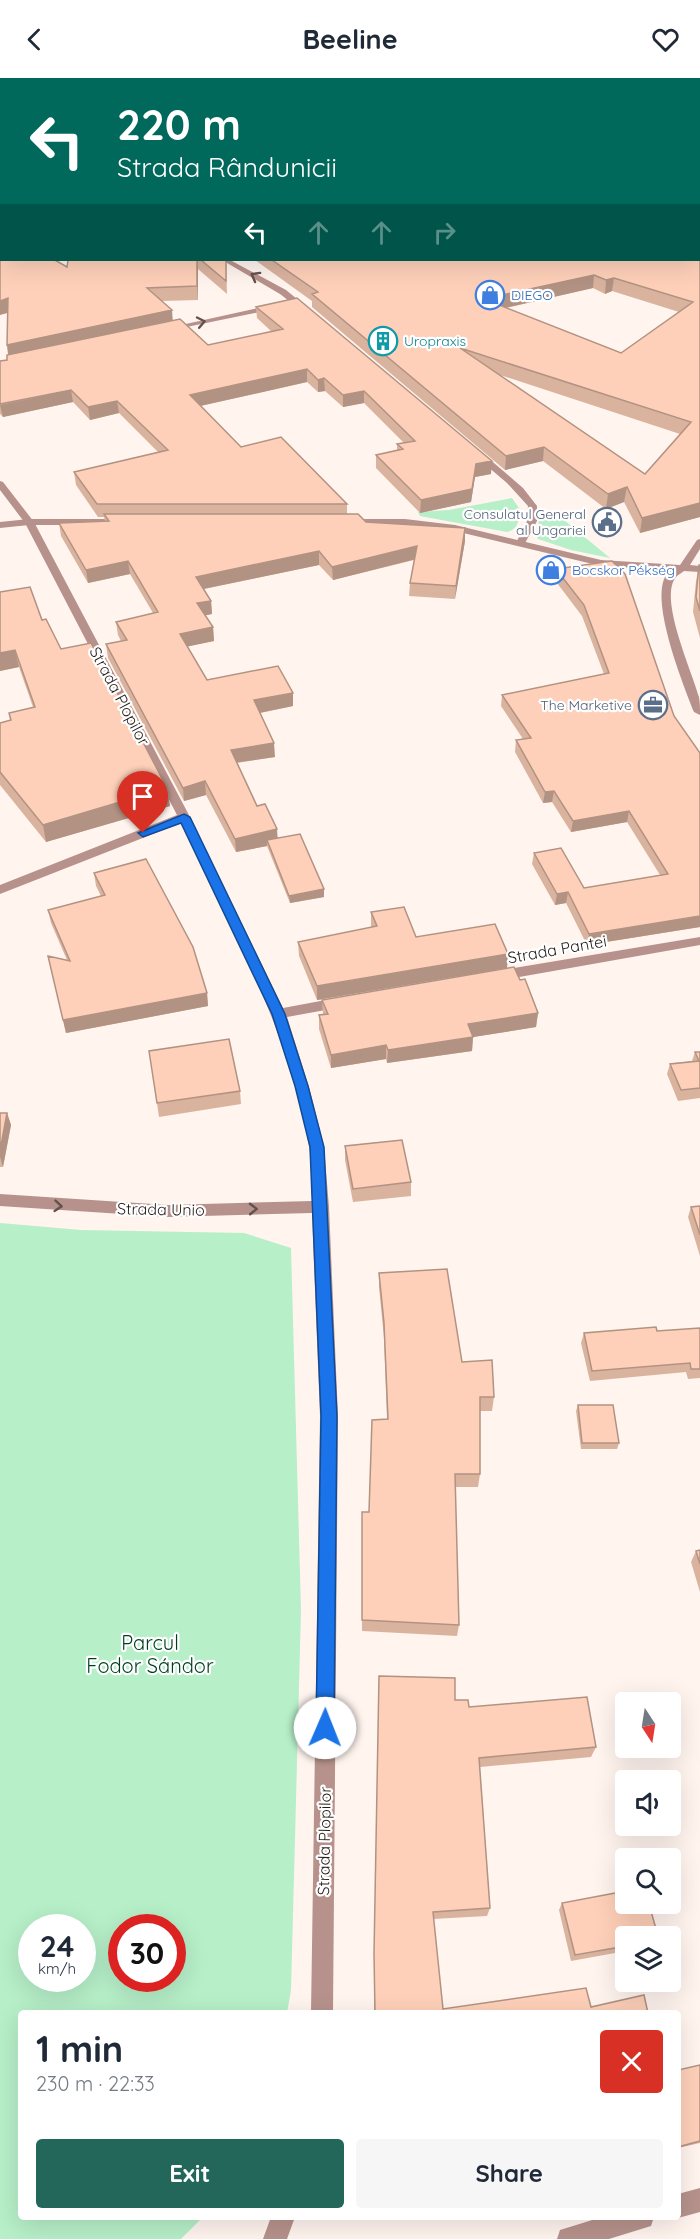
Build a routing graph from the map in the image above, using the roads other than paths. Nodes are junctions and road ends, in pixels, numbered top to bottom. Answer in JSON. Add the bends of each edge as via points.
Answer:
{"nodes":[{"id":1,"x":228,"y":261,"type":"edge"},
{"id":2,"x":297,"y":302,"type":"junction"},
{"id":3,"x":317,"y":318,"type":"edge"},
{"id":4,"x":158,"y":331,"type":"edge"},
{"id":5,"x":469,"y":447,"type":"edge"},
{"id":6,"x":0,"y":484,"type":"edge"},
{"id":7,"x":29,"y":522,"type":"junction"},
{"id":8,"x":116,"y":522,"type":"edge"},
{"id":9,"x":330,"y":522,"type":"edge"},
{"id":10,"x":0,"y":525,"type":"edge"},
{"id":11,"x":700,"y":542,"type":"edge"},
{"id":12,"x":521,"y":543,"type":"junction"},
{"id":13,"x":683,"y":568,"type":"junction"},
{"id":14,"x":700,"y":569,"type":"edge"},
{"id":15,"x":700,"y":712,"type":"edge"},
{"id":16,"x":184,"y":817,"type":"junction"},
{"id":17,"x":0,"y":890,"type":"edge"},
{"id":18,"x":700,"y":941,"type":"edge"},
{"id":19,"x":484,"y":978,"type":"edge"},
{"id":20,"x":354,"y":1000,"type":"edge"},
{"id":21,"x":279,"y":1014,"type":"junction"},
{"id":22,"x":0,"y":1200,"type":"edge"},
{"id":23,"x":321,"y":1207,"type":"junction"},
{"id":24,"x":322,"y":2010,"type":"edge"},
{"id":25,"x":700,"y":2200,"type":"edge"},
{"id":26,"x":681,"y":2205,"type":"edge"},
{"id":27,"x":282,"y":2220,"type":"edge"},
{"id":28,"x":632,"y":2220,"type":"edge"},
{"id":29,"x":275,"y":2239,"type":"edge"},
{"id":30,"x":569,"y":2239,"type":"edge"}],
"edges":[{"from":2,"to":1,"type":"street","one_way":true},
{"from":2,"to":3,"type":"street"},
{"from":4,"to":2,"type":"street","one_way":true},
{"from":5,"to":12,"type":"street","via":[[534,506]]},
{"from":6,"to":7,"type":"street","name":"Strada Plopilor"},
{"from":7,"to":8,"type":"street"},
{"from":7,"to":10,"type":"street"},
{"from":7,"to":16,"type":"street","name":"Strada Plopilor"},
{"from":9,"to":12,"type":"street","via":[[414,523]]},
{"from":11,"to":13,"type":"street"},
{"from":12,"to":13,"type":"street","via":[[601,562]]},
{"from":13,"to":14,"type":"street"},
{"from":13,"to":15,"type":"street","via":[[670,576],[664,591],[687,684]]},
{"from":16,"to":17,"type":"street"},
{"from":16,"to":21,"type":"street","name":"Strada Plopilor"},
{"from":18,"to":19,"type":"street","name":"Strada Pantei"},
{"from":20,"to":21,"type":"street"},
{"from":21,"to":23,"type":"street","name":"Strada Plopilor","via":[[317,1147]]},
{"from":22,"to":23,"type":"street","name":"Strada Unio","one_way":true,"via":[[168,1211]]},
{"from":23,"to":24,"type":"street","name":"Strada Plopilor","via":[[329,1416]]},
{"from":25,"to":26,"type":"street"},
{"from":27,"to":29,"type":"street"},
{"from":28,"to":30,"type":"street"}]}
